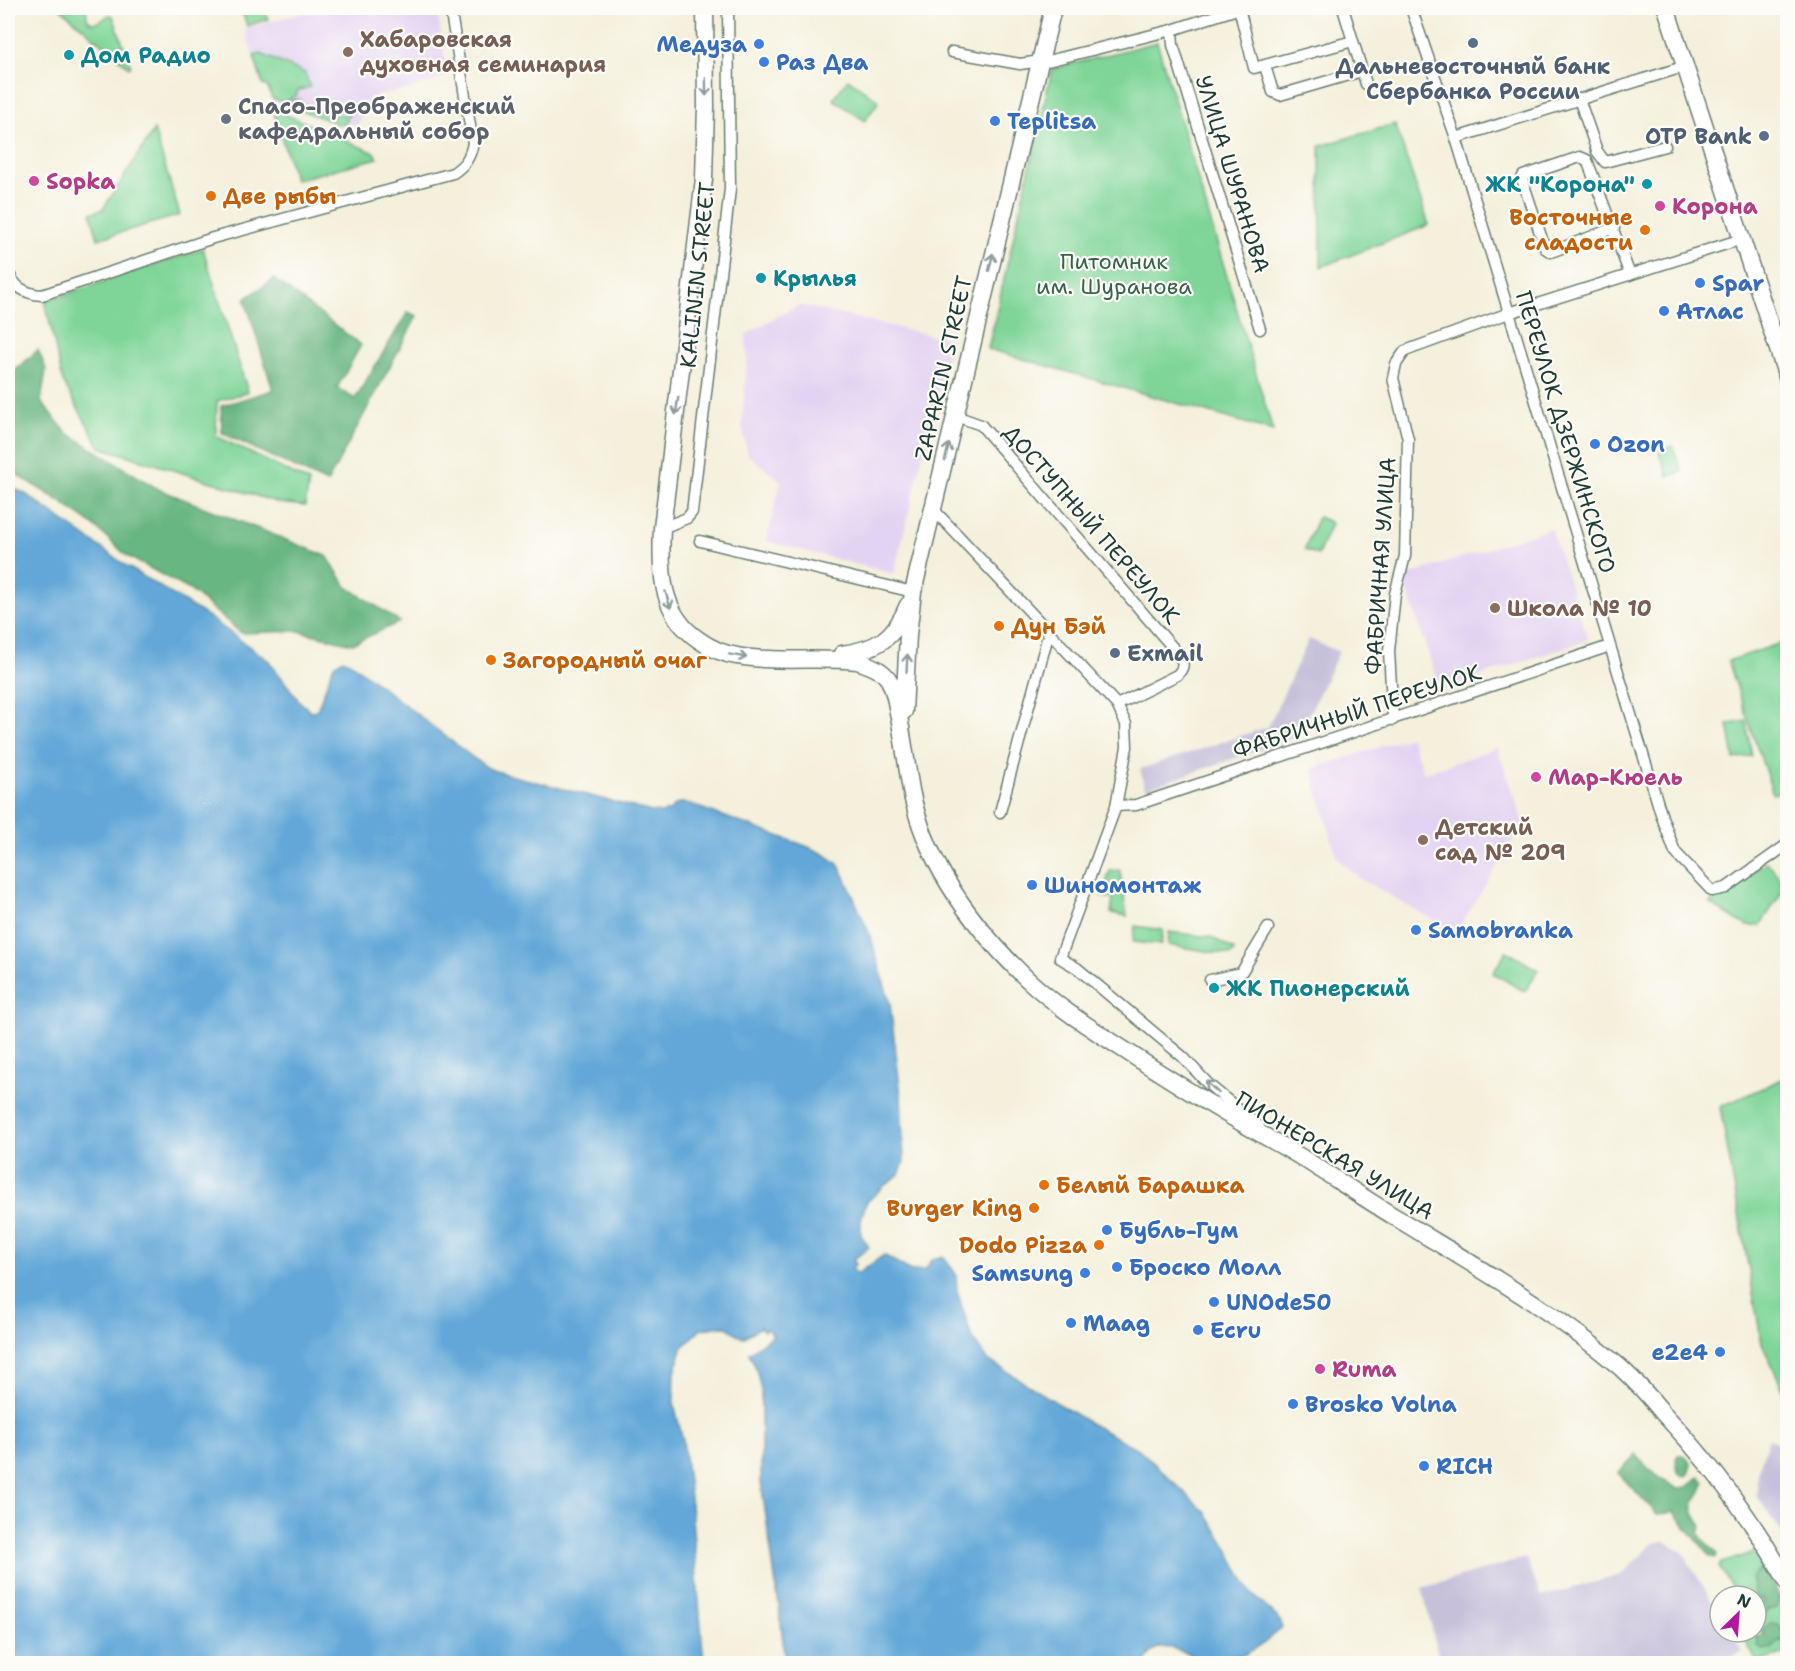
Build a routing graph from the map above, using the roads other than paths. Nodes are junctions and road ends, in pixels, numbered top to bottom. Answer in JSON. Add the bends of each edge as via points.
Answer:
{"nodes":[{"id":1,"x":450,"y":8,"type":"edge"},
{"id":2,"x":705,"y":8,"type":"edge"},
{"id":3,"x":728,"y":8,"type":"edge"},
{"id":4,"x":1053,"y":8,"type":"edge"},
{"id":5,"x":1240,"y":8,"type":"edge"},
{"id":6,"x":1343,"y":8,"type":"edge"},
{"id":7,"x":1411,"y":8,"type":"edge"},
{"id":8,"x":1666,"y":8,"type":"edge"},
{"id":9,"x":1172,"y":30,"type":"junction"},
{"id":10,"x":1353,"y":40,"type":"junction"},
{"id":11,"x":952,"y":52,"type":"dead end"},
{"id":12,"x":1041,"y":61,"type":"junction"},
{"id":13,"x":1265,"y":66,"type":"junction"},
{"id":14,"x":1686,"y":66,"type":"junction"},
{"id":15,"x":1362,"y":71,"type":"junction"},
{"id":16,"x":1366,"y":84,"type":"dead end"},
{"id":17,"x":1579,"y":99,"type":"junction"},
{"id":18,"x":1455,"y":138,"type":"junction"},
{"id":19,"x":1665,"y":146,"type":"dead end"},
{"id":20,"x":1614,"y":228,"type":"junction"},
{"id":21,"x":1742,"y":239,"type":"junction"},
{"id":22,"x":8,"y":273,"type":"edge"},
{"id":23,"x":1630,"y":275,"type":"junction"},
{"id":24,"x":1509,"y":313,"type":"junction"},
{"id":25,"x":1260,"y":329,"type":"dead end"},
{"id":26,"x":1788,"y":380,"type":"edge"},
{"id":27,"x":956,"y":416,"type":"junction"},
{"id":28,"x":933,"y":509,"type":"junction"},
{"id":29,"x":662,"y":528,"type":"junction"},
{"id":30,"x":700,"y":541,"type":"dead end"},
{"id":31,"x":913,"y":592,"type":"junction"},
{"id":32,"x":1049,"y":632,"type":"junction"},
{"id":33,"x":1610,"y":646,"type":"junction"},
{"id":34,"x":802,"y":658,"type":"junction"},
{"id":35,"x":1118,"y":705,"type":"junction"},
{"id":36,"x":1393,"y":720,"type":"junction"},
{"id":37,"x":903,"y":742,"type":"junction"},
{"id":38,"x":1116,"y":806,"type":"junction"},
{"id":39,"x":1000,"y":812,"type":"dead end"},
{"id":40,"x":1788,"y":844,"type":"edge"},
{"id":41,"x":1268,"y":928,"type":"dead end"},
{"id":42,"x":1210,"y":980,"type":"dead end"},
{"id":43,"x":1290,"y":1150,"type":"junction"},
{"id":44,"x":1788,"y":1583,"type":"edge"}],
"edges":[{"from":1,"to":22,"type":"street","via":[[473,143],[466,163],[453,173],[213,238],[42,295],[30,295],[19,289]]},
{"from":2,"to":29,"type":"main road","name":"KALININ STREET","one_way":true,"via":[[704,179]]},
{"from":3,"to":29,"type":"street","name":"KALININ STREET","via":[[730,189],[692,512]]},
{"from":4,"to":12,"type":"main road","name":"ZAPARIN STREET"},
{"from":5,"to":9,"type":"street"},
{"from":5,"to":13,"type":"street","via":[[1254,68]]},
{"from":6,"to":10,"type":"street"},
{"from":7,"to":18,"type":"street","name":"ПЕРЕУЛОК ДЗЕРЖИНСКОГО"},
{"from":8,"to":14,"type":"main road"},
{"from":9,"to":12,"type":"street"},
{"from":9,"to":25,"type":"street","name":"УЛИЦА ШУРАНОВА","via":[[1173,45]]},
{"from":10,"to":13,"type":"street"},
{"from":10,"to":15,"type":"street"},
{"from":11,"to":12,"type":"street","via":[[1020,64]]},
{"from":27,"to":12,"type":"main road","name":"ZAPARIN STREET","one_way":true},
{"from":13,"to":15,"type":"street","via":[[1273,92],[1280,95]]},
{"from":14,"to":17,"type":"street"},
{"from":14,"to":21,"type":"main road"},
{"from":15,"to":16,"type":"street"},
{"from":17,"to":18,"type":"street"},
{"from":17,"to":19,"type":"street","via":[[1597,151],[1605,162]]},
{"from":18,"to":24,"type":"street","name":"ПЕРЕУЛОК ДЗЕРЖИНСКОГО"},
{"from":20,"to":20,"type":"street","via":[[1584,158],[1523,176],[1545,248],[1551,252]]},
{"from":20,"to":23,"type":"street"},
{"from":21,"to":23,"type":"street","name":"ФАБРИЧНАЯ УЛИЦА"},
{"from":21,"to":26,"type":"main road"},
{"from":23,"to":24,"type":"street","name":"ФАБРИЧНАЯ УЛИЦА"},
{"from":24,"to":33,"type":"street","name":"ПЕРЕУЛОК ДЗЕРЖИНСКОГО"},
{"from":24,"to":36,"type":"street","name":"ФАБРИЧНАЯ УЛИЦА","via":[[1405,351],[1396,364],[1393,378],[1408,438],[1405,556],[1395,594],[1389,651]]},
{"from":28,"to":27,"type":"main road","name":"ZAPARIN STREET","one_way":true},
{"from":27,"to":35,"type":"street","name":"ДОСТУПНЫЙ ПЕРЕУЛОК","via":[[981,425],[1180,656],[1183,663],[1178,675]]},
{"from":28,"to":31,"type":"main road","name":"ZAPARIN STREET"},
{"from":28,"to":32,"type":"street"},
{"from":29,"to":34,"type":"main road","name":"KALININ STREET","one_way":true,"via":[[663,580],[674,616],[686,631],[706,645],[736,656]]},
{"from":30,"to":31,"type":"street"},
{"from":31,"to":34,"type":"main road","via":[[895,630],[885,641],[870,649]]},
{"from":37,"to":31,"type":"main road","name":"ZAPARIN STREET","one_way":true},
{"from":32,"to":35,"type":"street"},
{"from":32,"to":39,"type":"street"},
{"from":33,"to":36,"type":"street","name":"ФАБРИЧНЫЙ ПЕРЕУЛОК"},
{"from":33,"to":40,"type":"street","name":"ПЕРЕУЛОК ДЗЕРЖИНСКОГО","via":[[1675,852],[1712,891],[1726,888]]},
{"from":34,"to":37,"type":"main road","via":[[857,661],[875,667],[889,679]]},
{"from":35,"to":38,"type":"street","via":[[1126,724],[1126,747]]},
{"from":36,"to":38,"type":"street","name":"ФАБРИЧНЫЙ ПЕРЕУЛОК","via":[[1136,805]]},
{"from":37,"to":43,"type":"main road","name":"ПИОНЕРСКАЯ УЛИЦА","via":[[914,806],[927,842],[946,879],[995,948],[1066,1011],[1202,1100]]},
{"from":43,"to":38,"type":"street","one_way":true,"via":[[1209,1085],[1183,1057],[1077,968],[1060,958]]},
{"from":41,"to":42,"type":"street","via":[[1241,973]]},
{"from":43,"to":44,"type":"main road","name":"ПИОНЕРСКАЯ УЛИЦА","via":[[1513,1289],[1618,1366],[1721,1479]]}]}
